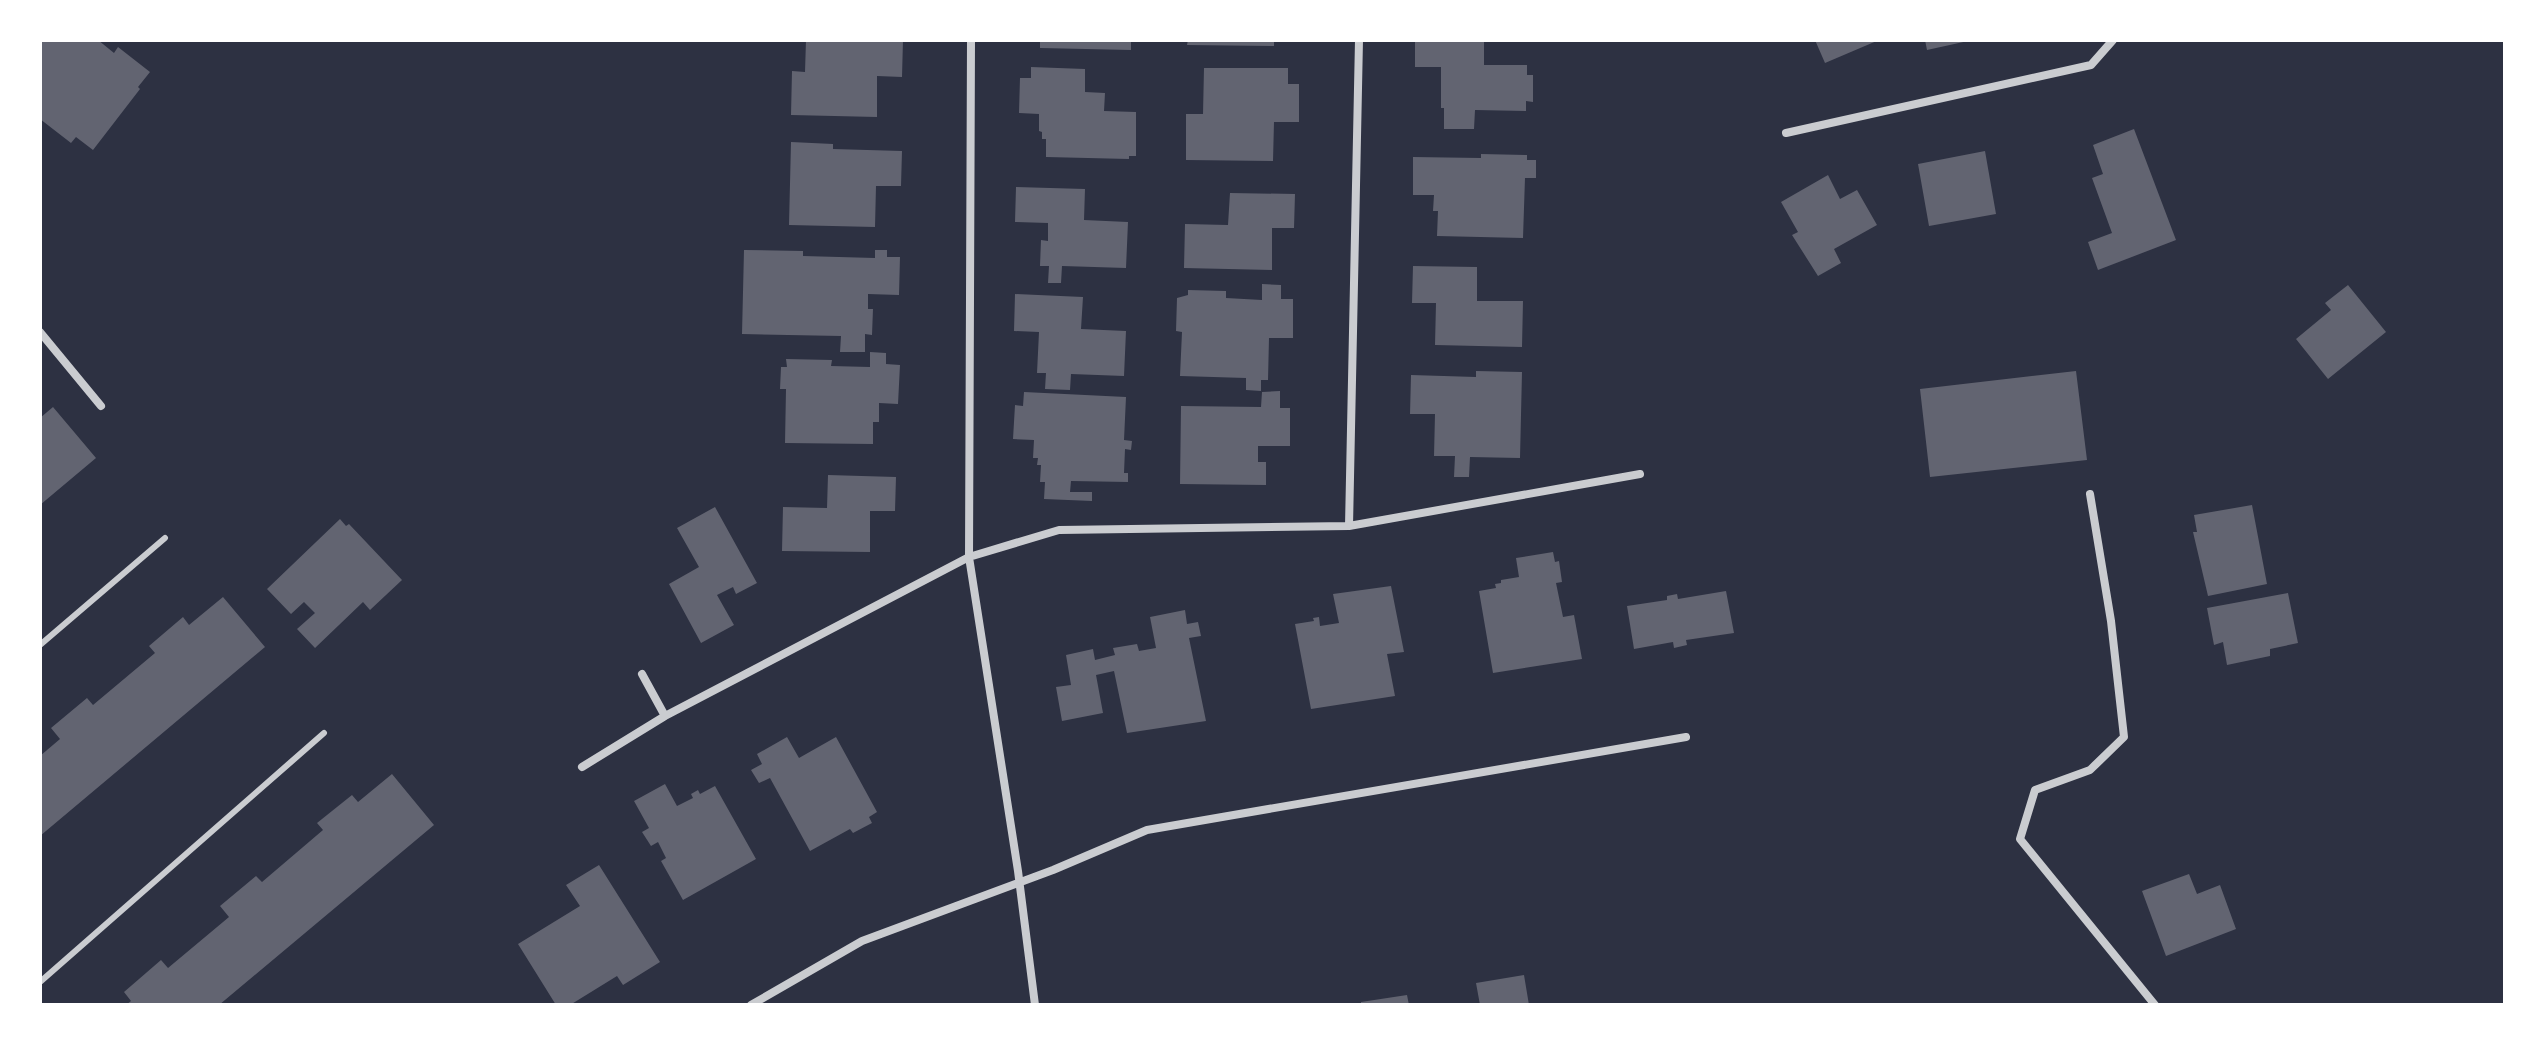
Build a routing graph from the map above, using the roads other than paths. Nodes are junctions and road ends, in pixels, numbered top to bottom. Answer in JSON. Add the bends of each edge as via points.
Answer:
{"nodes":[{"id":1,"x":971,"y":40,"type":"edge"},
{"id":2,"x":1359,"y":40,"type":"edge"},
{"id":3,"x":2113,"y":40,"type":"edge"},
{"id":4,"x":1786,"y":133,"type":"dead end"},
{"id":5,"x":40,"y":332,"type":"edge"},
{"id":6,"x":101,"y":406,"type":"dead end"},
{"id":7,"x":1640,"y":474,"type":"dead end"},
{"id":8,"x":2090,"y":494,"type":"dead end"},
{"id":9,"x":1349,"y":526,"type":"junction"},
{"id":10,"x":165,"y":538,"type":"dead end"},
{"id":11,"x":969,"y":557,"type":"junction"},
{"id":12,"x":40,"y":645,"type":"edge"},
{"id":13,"x":642,"y":674,"type":"dead end"},
{"id":14,"x":665,"y":716,"type":"junction"},
{"id":15,"x":324,"y":733,"type":"dead end"},
{"id":16,"x":1686,"y":737,"type":"dead end"},
{"id":17,"x":582,"y":767,"type":"dead end"},
{"id":18,"x":1019,"y":883,"type":"junction"},
{"id":19,"x":40,"y":982,"type":"edge"},
{"id":20,"x":751,"y":1005,"type":"edge"},
{"id":21,"x":1035,"y":1005,"type":"edge"},
{"id":22,"x":2155,"y":1005,"type":"edge"}],
"edges":[{"from":1,"to":11,"type":"street"},
{"from":2,"to":9,"type":"street"},
{"from":3,"to":4,"type":"street","via":[[2091,65]]},
{"from":5,"to":6,"type":"street"},
{"from":7,"to":9,"type":"street"},
{"from":8,"to":22,"type":"street","via":[[2124,737],[2090,770],[2035,790],[2020,839]]},
{"from":9,"to":11,"type":"street","via":[[1059,530]]},
{"from":10,"to":12,"type":"lane"},
{"from":11,"to":14,"type":"street"},
{"from":11,"to":18,"type":"street"},
{"from":13,"to":14,"type":"street"},
{"from":14,"to":17,"type":"street"},
{"from":15,"to":19,"type":"lane"},
{"from":16,"to":18,"type":"street","via":[[1147,830]]},
{"from":18,"to":20,"type":"street","via":[[862,941]]},
{"from":18,"to":21,"type":"street"}]}
